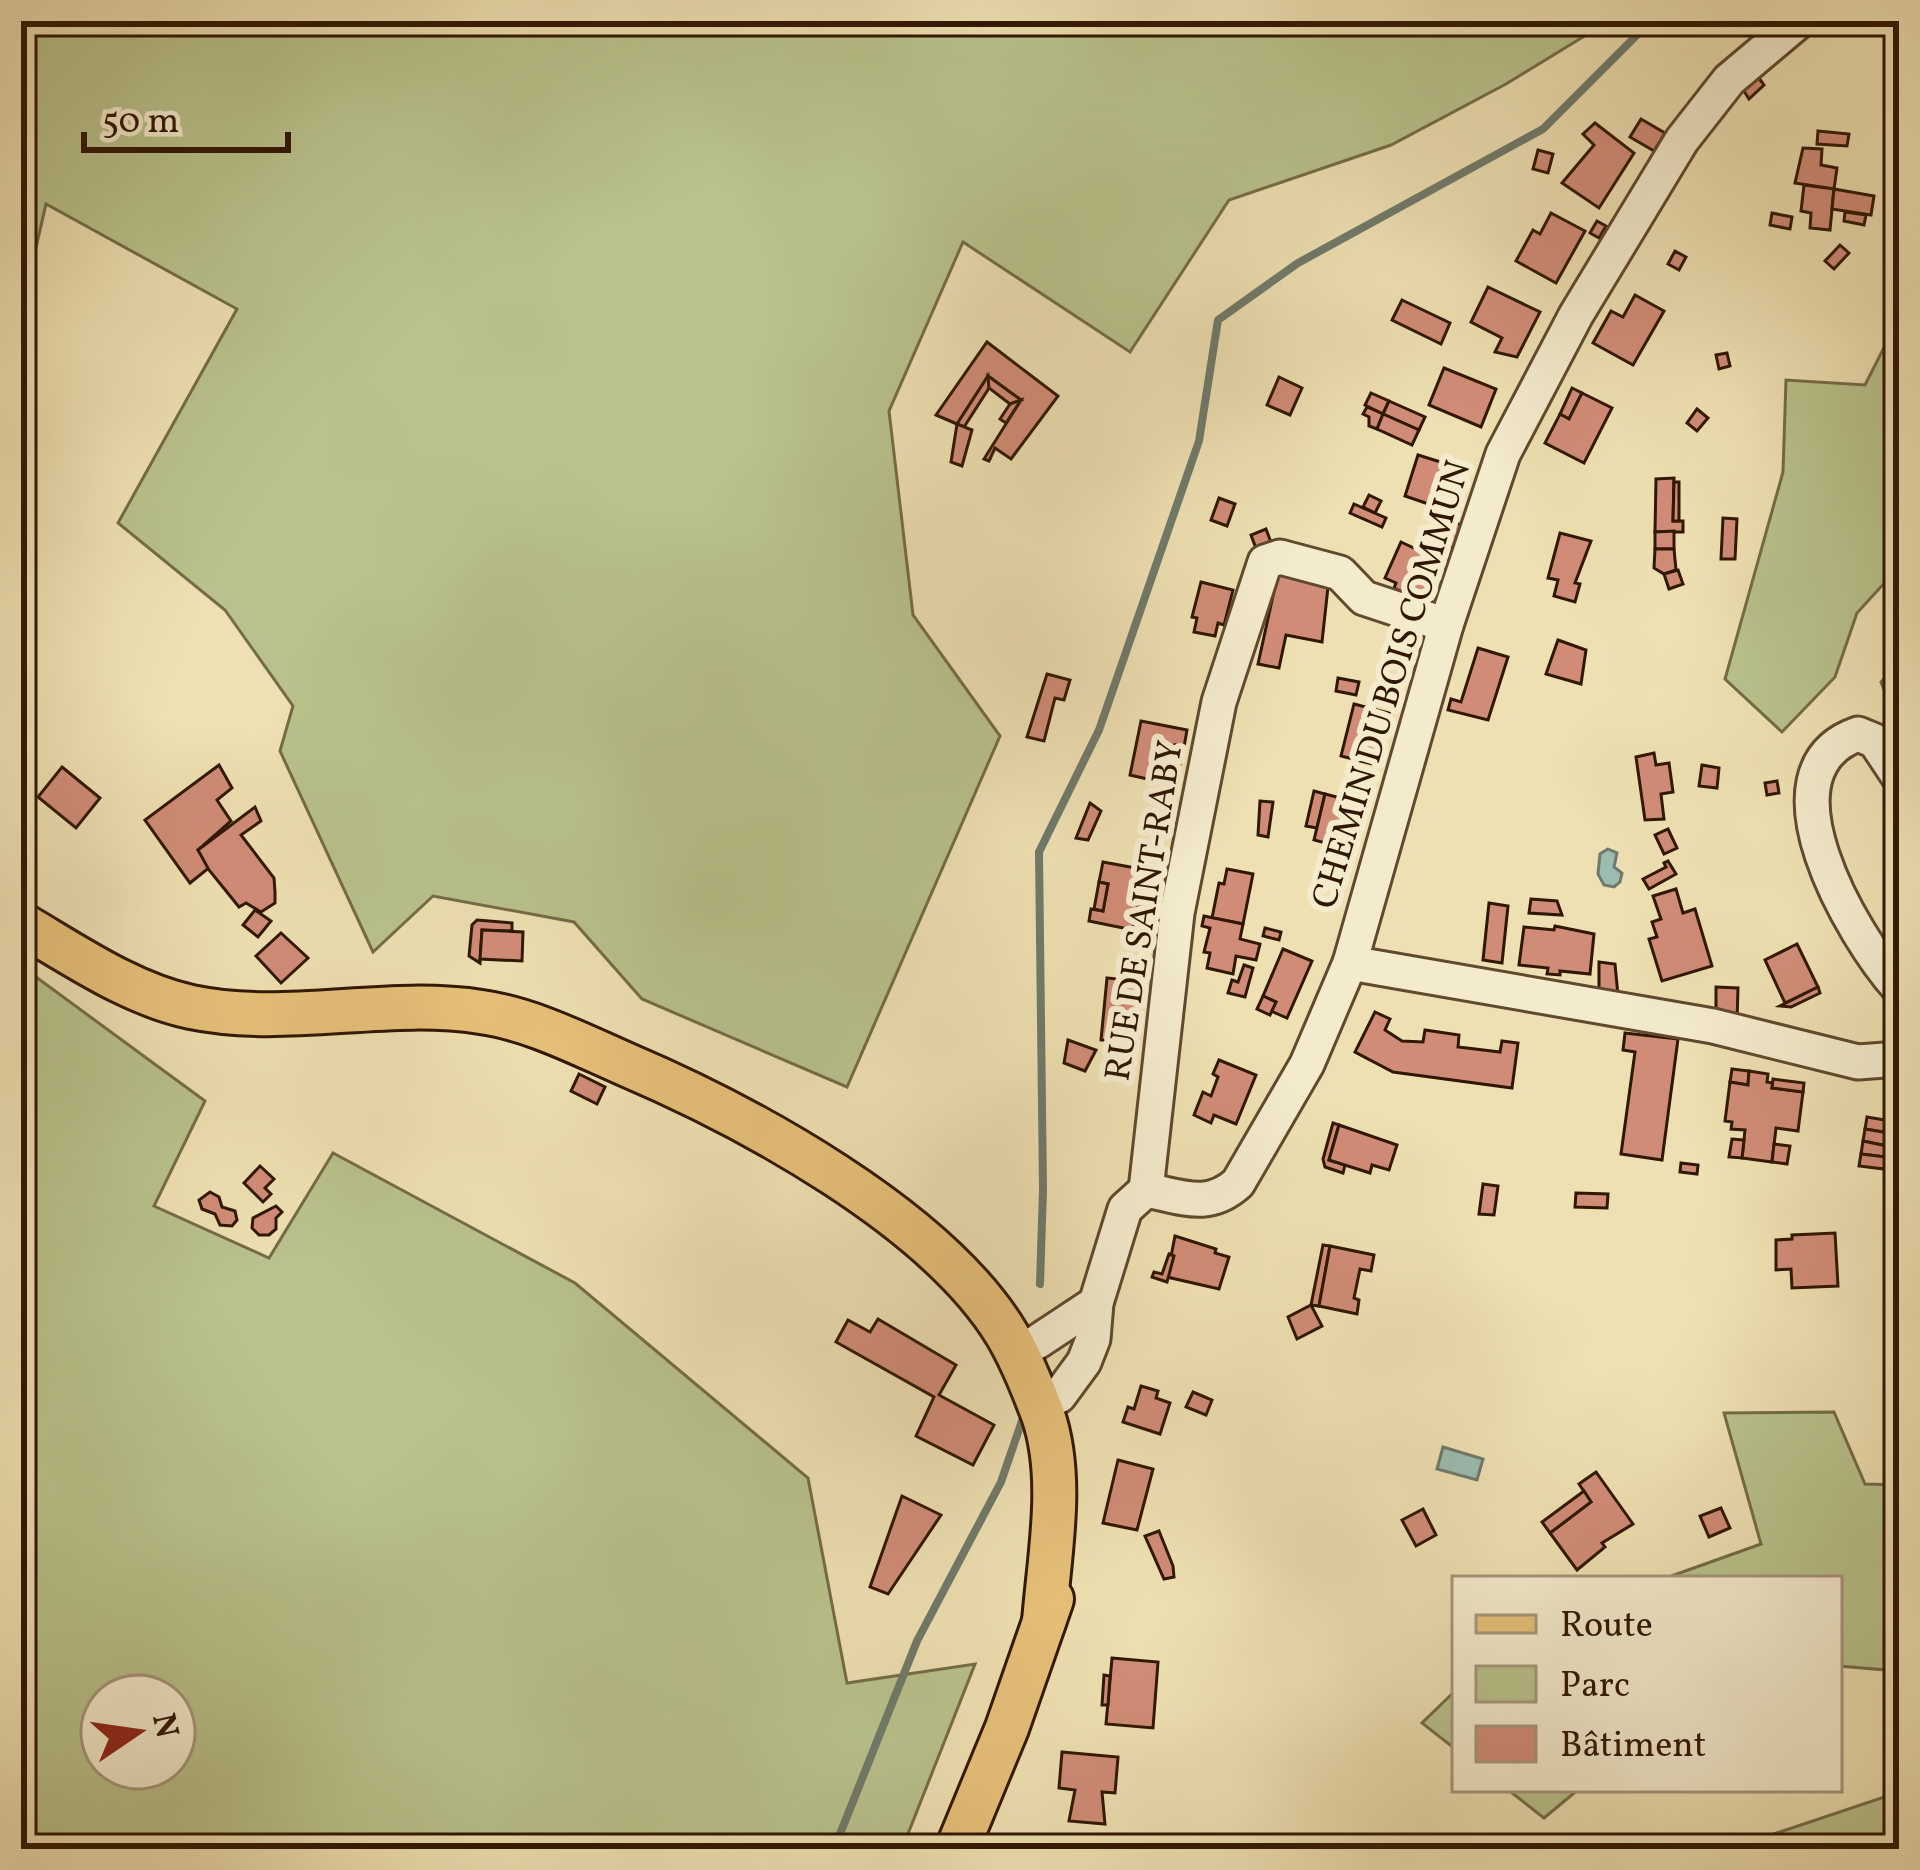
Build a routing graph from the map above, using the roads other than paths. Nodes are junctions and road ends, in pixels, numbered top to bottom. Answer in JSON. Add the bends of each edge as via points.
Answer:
{"nodes":[{"id":1,"x":1799,"y":21,"type":"edge"},
{"id":2,"x":1446,"y":625,"type":"junction"},
{"id":3,"x":1899,"y":777,"type":"edge"},
{"id":4,"x":21,"y":924,"type":"edge"},
{"id":5,"x":1350,"y":963,"type":"junction"},
{"id":6,"x":1899,"y":988,"type":"edge"},
{"id":7,"x":1899,"y":1059,"type":"edge"},
{"id":8,"x":1146,"y":1190,"type":"junction"},
{"id":9,"x":866,"y":1198,"type":"junction"},
{"id":10,"x":1096,"y":1303,"type":"junction"},
{"id":11,"x":1037,"y":1342,"type":"junction"},
{"id":12,"x":1059,"y":1396,"type":"junction"},
{"id":13,"x":1044,"y":1622,"type":"junction"},
{"id":14,"x":957,"y":1849,"type":"edge"}],
"edges":[{"from":1,"to":2,"type":"street","name":"CHEMIN DU BOIS COMMUN","via":[[1729,80],[1682,140],[1576,315],[1503,454]]},
{"from":2,"to":5,"type":"street","name":"CHEMIN DU BOIS COMMUN"},
{"from":2,"to":8,"type":"street","name":"RUE DE SAINT-RABY","via":[[1364,598],[1340,573],[1280,557],[1265,562],[1219,703],[1177,913]]},
{"from":3,"to":6,"type":"street","via":[[1875,741],[1858,734],[1822,756],[1812,785],[1834,887]]},
{"from":4,"to":9,"type":"main road","via":[[116,979],[188,1006],[248,1014],[482,1012],[544,1029],[740,1117]]},
{"from":5,"to":7,"type":"street","via":[[1713,1026],[1858,1062]]},
{"from":5,"to":8,"type":"street","name":"CHEMIN DU BOIS COMMUN","via":[[1307,1064],[1238,1183],[1203,1201]]},
{"from":8,"to":10,"type":"street","via":[[1125,1209]]},
{"from":9,"to":11,"type":"main road","via":[[901,1210],[1001,1285]]},
{"from":9,"to":13,"type":"main road","via":[[926,1244],[1005,1331],[1045,1419],[1052,1467]]},
{"from":10,"to":11,"type":"street"},
{"from":10,"to":12,"type":"street","via":[[1084,1362]]},
{"from":11,"to":12,"type":"main road"},
{"from":12,"to":13,"type":"main road","via":[[1071,1463],[1063,1554]]},
{"from":13,"to":14,"type":"main road"}]}
